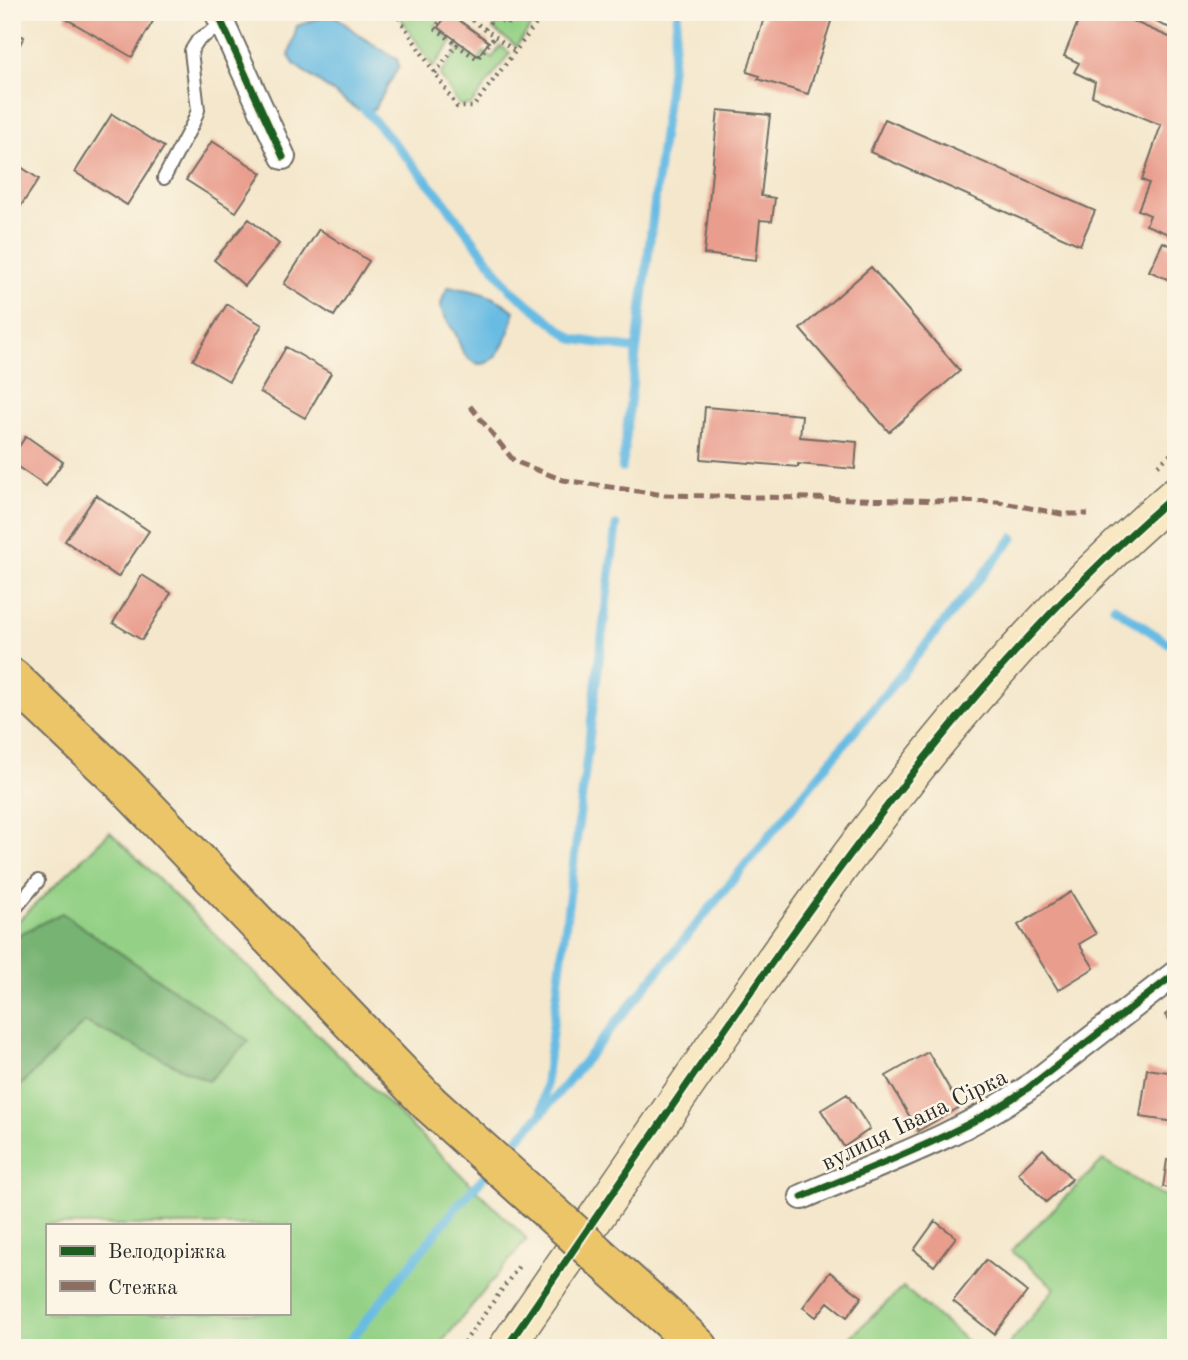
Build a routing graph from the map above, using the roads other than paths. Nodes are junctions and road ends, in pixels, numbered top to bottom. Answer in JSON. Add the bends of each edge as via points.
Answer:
{"nodes":[{"id":1,"x":1165,"y":12,"type":"edge"},
{"id":2,"x":1176,"y":16,"type":"edge"},
{"id":3,"x":220,"y":18,"type":"edge"},
{"id":4,"x":283,"y":158,"type":"dead end"},
{"id":5,"x":164,"y":178,"type":"dead end"},
{"id":6,"x":1176,"y":495,"type":"edge"},
{"id":7,"x":12,"y":678,"type":"edge"},
{"id":8,"x":38,"y":881,"type":"dead end"},
{"id":9,"x":12,"y":912,"type":"edge"},
{"id":10,"x":1176,"y":973,"type":"edge"},
{"id":11,"x":802,"y":1197,"type":"dead end"},
{"id":12,"x":506,"y":1348,"type":"edge"},
{"id":13,"x":699,"y":1348,"type":"edge"}],
"edges":[{"from":1,"to":2,"type":"street"},
{"from":3,"to":4,"type":"street"},
{"from":3,"to":5,"type":"lane","via":[[191,51],[198,110]]},
{"from":6,"to":12,"type":"main road","via":[[1023,641],[872,822]]},
{"from":7,"to":13,"type":"highway","bridge":true,"via":[[123,783],[429,1103]]},
{"from":8,"to":9,"type":"lane"},
{"from":10,"to":11,"type":"street","name":"вулиця Івана Сірка","via":[[1002,1105]]}]}
